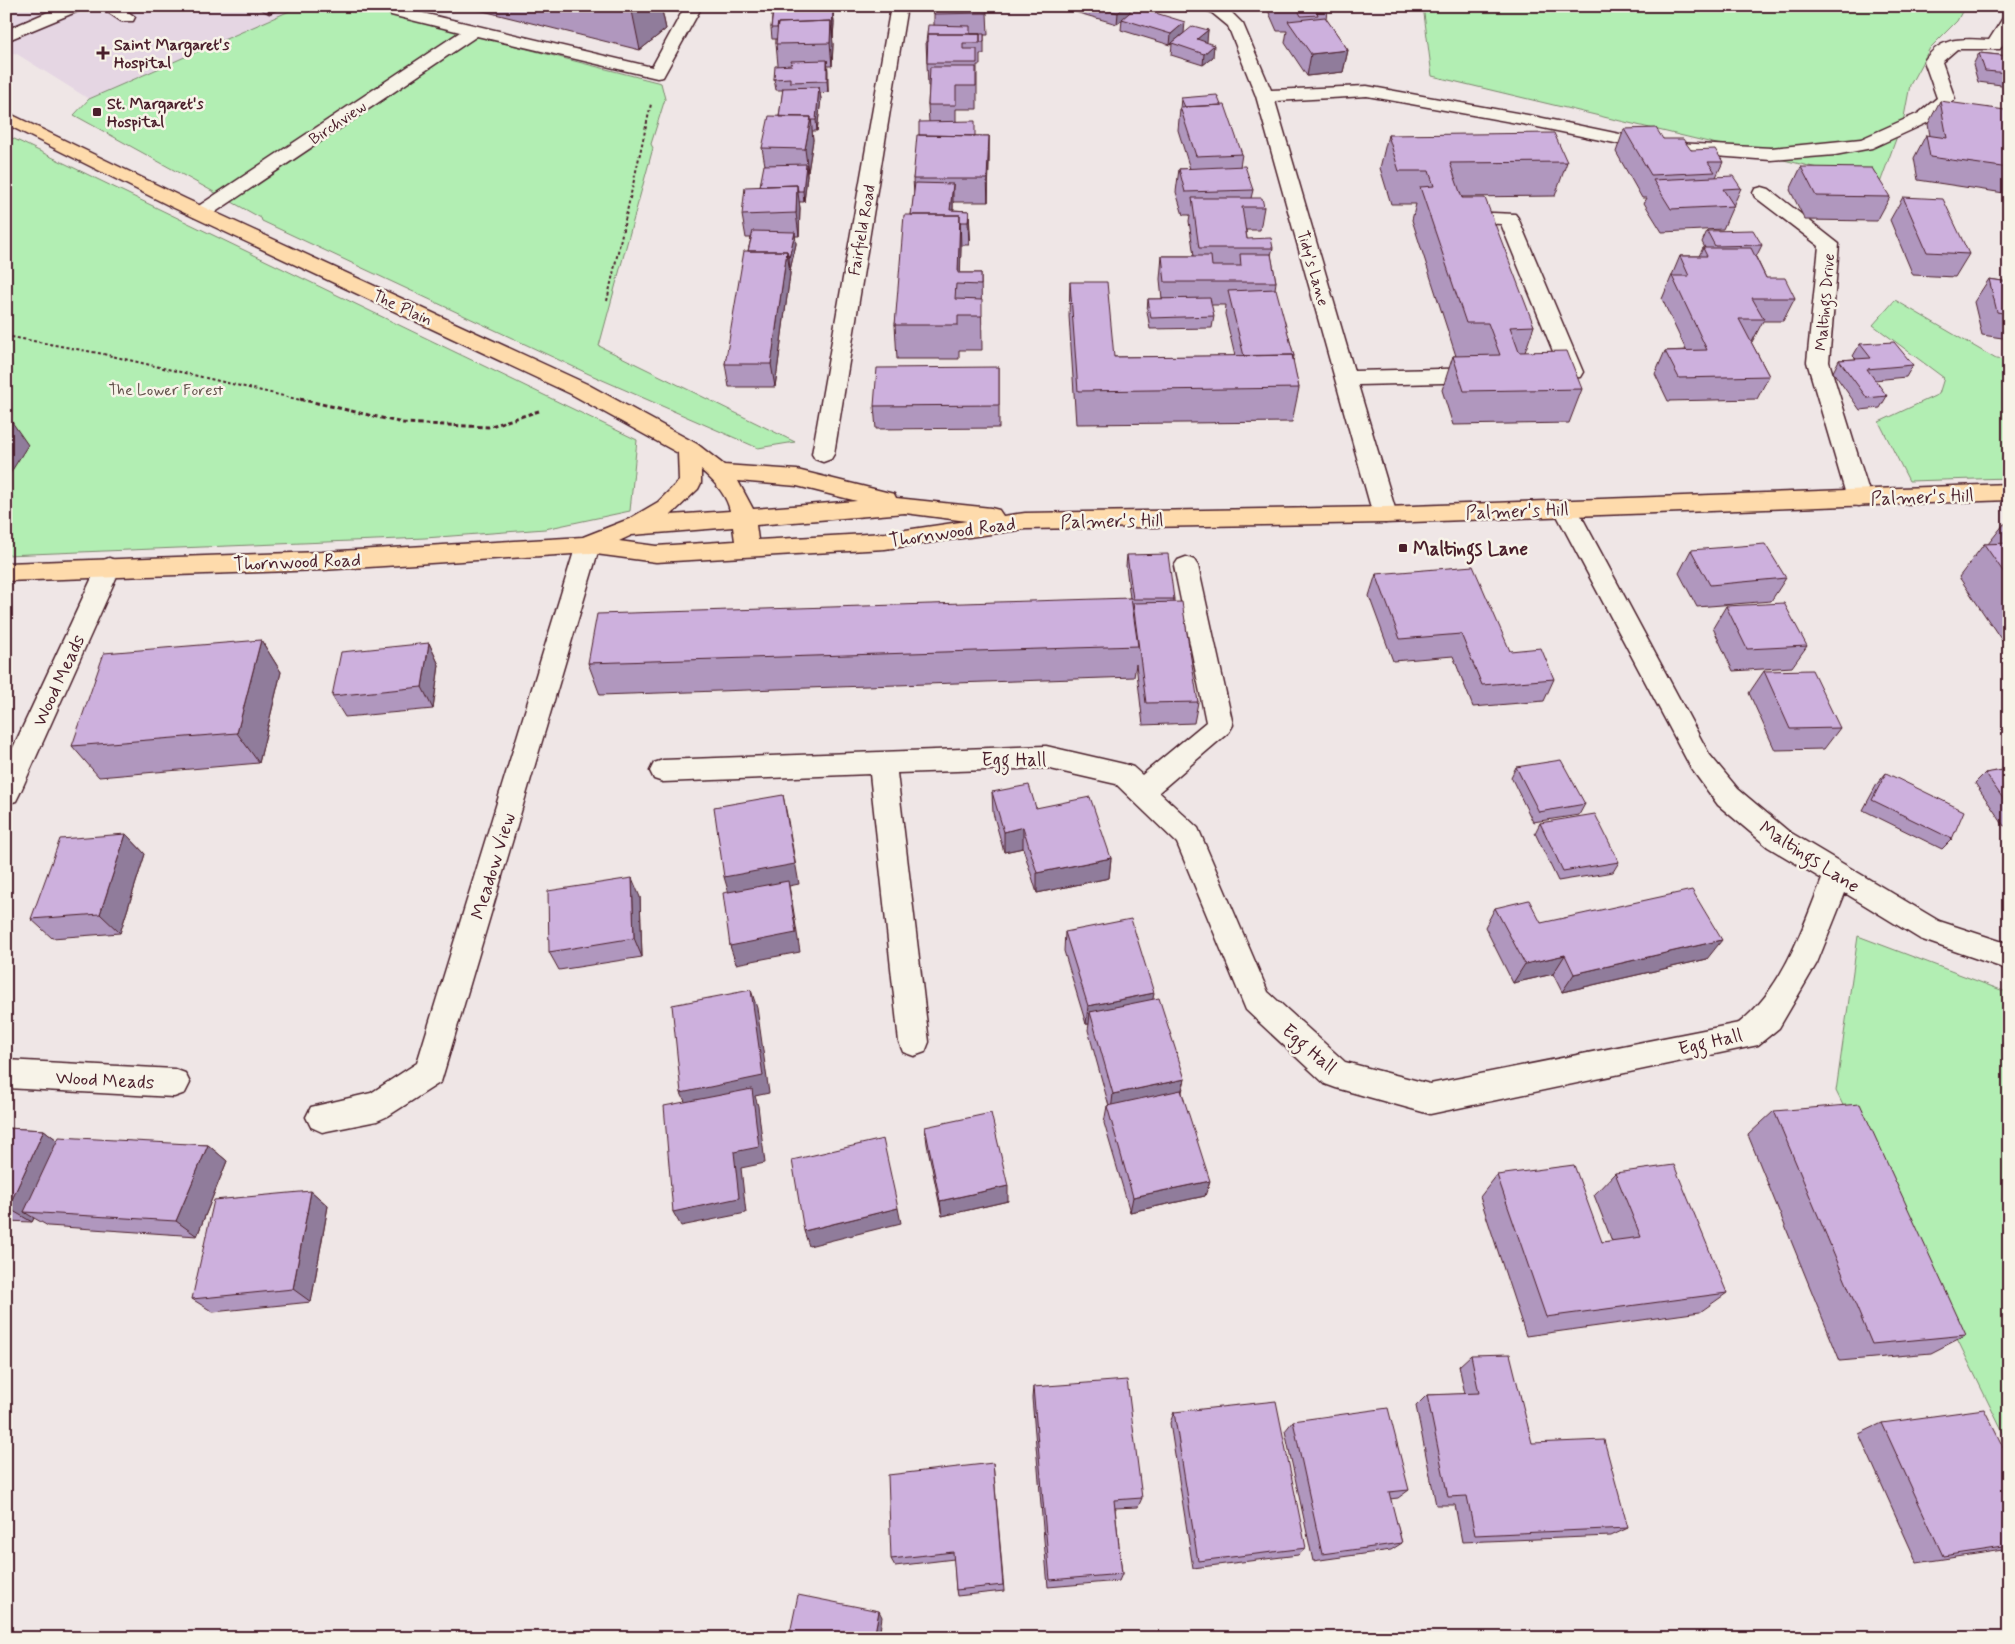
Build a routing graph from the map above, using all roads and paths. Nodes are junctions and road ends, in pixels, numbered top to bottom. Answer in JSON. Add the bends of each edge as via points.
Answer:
{"nodes":[{"id":1,"x":107,"y":6,"type":"edge"},
{"id":2,"x":677,"y":6,"type":"edge"},
{"id":3,"x":899,"y":6,"type":"edge"},
{"id":4,"x":1216,"y":7,"type":"edge"},
{"id":5,"x":62,"y":8,"type":"edge"},
{"id":6,"x":396,"y":12,"type":"dead end"},
{"id":7,"x":127,"y":17,"type":"dead end"},
{"id":8,"x":2009,"y":22,"type":"edge"},
{"id":9,"x":473,"y":31,"type":"junction"},
{"id":10,"x":6,"y":36,"type":"edge"},
{"id":11,"x":657,"y":73,"type":"junction"},
{"id":12,"x":1264,"y":96,"type":"junction"},
{"id":13,"x":6,"y":116,"type":"edge"},
{"id":14,"x":1762,"y":193,"type":"dead end"},
{"id":15,"x":201,"y":213,"type":"junction"},
{"id":16,"x":1470,"y":218,"type":"edge"},
{"id":17,"x":607,"y":301,"type":"dead end"},
{"id":18,"x":6,"y":336,"type":"edge"},
{"id":19,"x":1532,"y":373,"type":"edge"},
{"id":20,"x":1503,"y":374,"type":"edge"},
{"id":21,"x":1346,"y":378,"type":"junction"},
{"id":22,"x":579,"y":389,"type":"junction"},
{"id":23,"x":689,"y":448,"type":"junction"},
{"id":24,"x":823,"y":454,"type":"dead end"},
{"id":25,"x":718,"y":472,"type":"junction"},
{"id":26,"x":2009,"y":492,"type":"edge"},
{"id":27,"x":1859,"y":498,"type":"junction"},
{"id":28,"x":905,"y":505,"type":"junction"},
{"id":29,"x":1565,"y":508,"type":"junction"},
{"id":30,"x":1384,"y":515,"type":"junction"},
{"id":31,"x":744,"y":518,"type":"junction"},
{"id":32,"x":1025,"y":521,"type":"junction"},
{"id":33,"x":629,"y":528,"type":"junction"},
{"id":34,"x":588,"y":545,"type":"junction"},
{"id":35,"x":748,"y":548,"type":"junction"},
{"id":36,"x":1186,"y":566,"type":"dead end"},
{"id":37,"x":110,"y":567,"type":"junction"},
{"id":38,"x":6,"y":572,"type":"edge"},
{"id":39,"x":882,"y":762,"type":"junction"},
{"id":40,"x":663,"y":770,"type":"dead end"},
{"id":41,"x":1141,"y":791,"type":"junction"},
{"id":42,"x":6,"y":793,"type":"edge"},
{"id":43,"x":1837,"y":876,"type":"junction"},
{"id":44,"x":2009,"y":957,"type":"edge"},
{"id":45,"x":914,"y":1042,"type":"dead end"},
{"id":46,"x":6,"y":1074,"type":"edge"},
{"id":47,"x":174,"y":1083,"type":"dead end"},
{"id":48,"x":322,"y":1116,"type":"dead end"}],
"edges":[{"from":1,"to":7,"type":"street"},
{"from":2,"to":11,"type":"street","via":[[692,10]]},
{"from":3,"to":24,"type":"street","name":"Fairfield Road"},
{"from":4,"to":12,"type":"street","name":"Tidy's Lane","via":[[1235,24]]},
{"from":5,"to":10,"type":"street"},
{"from":6,"to":9,"type":"street"},
{"from":8,"to":12,"type":"street","via":[[1994,45],[1953,44],[1933,61],[1946,99],[1925,117],[1866,144],[1835,150],[1771,154],[1658,147],[1367,91]]},
{"from":9,"to":11,"type":"street"},
{"from":9,"to":15,"type":"street","name":"Birchview"},
{"from":11,"to":17,"type":"path"},
{"from":12,"to":21,"type":"street","name":"Tidy's Lane"},
{"from":13,"to":15,"type":"main road","name":"The Plain"},
{"from":14,"to":27,"type":"street","name":"Maltings Drive","via":[[1830,244],[1818,362]]},
{"from":15,"to":22,"type":"main road","name":"The Plain"},
{"from":16,"to":19,"type":"street","via":[[1508,218],[1572,372]]},
{"from":18,"to":22,"type":"path","via":[[103,354],[403,423],[488,427],[536,413]]},
{"from":20,"to":21,"type":"street"},
{"from":21,"to":30,"type":"street","name":"Tidy's Lane"},
{"from":22,"to":23,"type":"main road","name":"The Plain"},
{"from":23,"to":25,"type":"main road","name":"The Plain"},
{"from":23,"to":33,"type":"main road","via":[[690,483],[666,508]]},
{"from":25,"to":28,"type":"main road","via":[[797,478]]},
{"from":25,"to":31,"type":"main road","name":"The Plain","via":[[732,490]]},
{"from":26,"to":27,"type":"main road","name":"Palmer's Hill"},
{"from":27,"to":29,"type":"main road","name":"Palmer's Hill"},
{"from":28,"to":31,"type":"main road","name":"Thornwood Road"},
{"from":28,"to":32,"type":"main road","name":"Thornwood Road"},
{"from":29,"to":30,"type":"main road","name":"Palmer's Hill"},
{"from":29,"to":43,"type":"street","name":"Maltings Lane","via":[[1700,761],[1728,797],[1778,839]]},
{"from":30,"to":32,"type":"main road","name":"Palmer's Hill"},
{"from":31,"to":33,"type":"main road","name":"Thornwood Road"},
{"from":31,"to":35,"type":"main road","name":"The Plain"},
{"from":32,"to":35,"type":"main road","name":"Thornwood Road","via":[[885,541]]},
{"from":33,"to":34,"type":"main road","name":"Thornwood Road"},
{"from":34,"to":35,"type":"main road","name":"Thornwood Road","via":[[656,554]]},
{"from":34,"to":37,"type":"main road","name":"Thornwood Road","via":[[322,561]]},
{"from":34,"to":48,"type":"street","name":"Meadow View","via":[[430,1072],[376,1106]]},
{"from":36,"to":41,"type":"street","via":[[1220,725]]},
{"from":37,"to":38,"type":"main road","name":"Thornwood Road"},
{"from":37,"to":42,"type":"street","name":"Wood Meads"},
{"from":39,"to":40,"type":"street","name":"Egg Hall"},
{"from":39,"to":41,"type":"street","name":"Egg Hall","via":[[1046,757],[1124,775]]},
{"from":39,"to":45,"type":"street"},
{"from":41,"to":43,"type":"street","name":"Egg Hall","via":[[1188,836],[1256,1001],[1336,1074],[1430,1099],[1747,1035],[1768,1018],[1807,954]]},
{"from":43,"to":44,"type":"street","name":"Maltings Lane","via":[[1930,930]]},
{"from":46,"to":47,"type":"street","name":"Wood Meads"}]}
